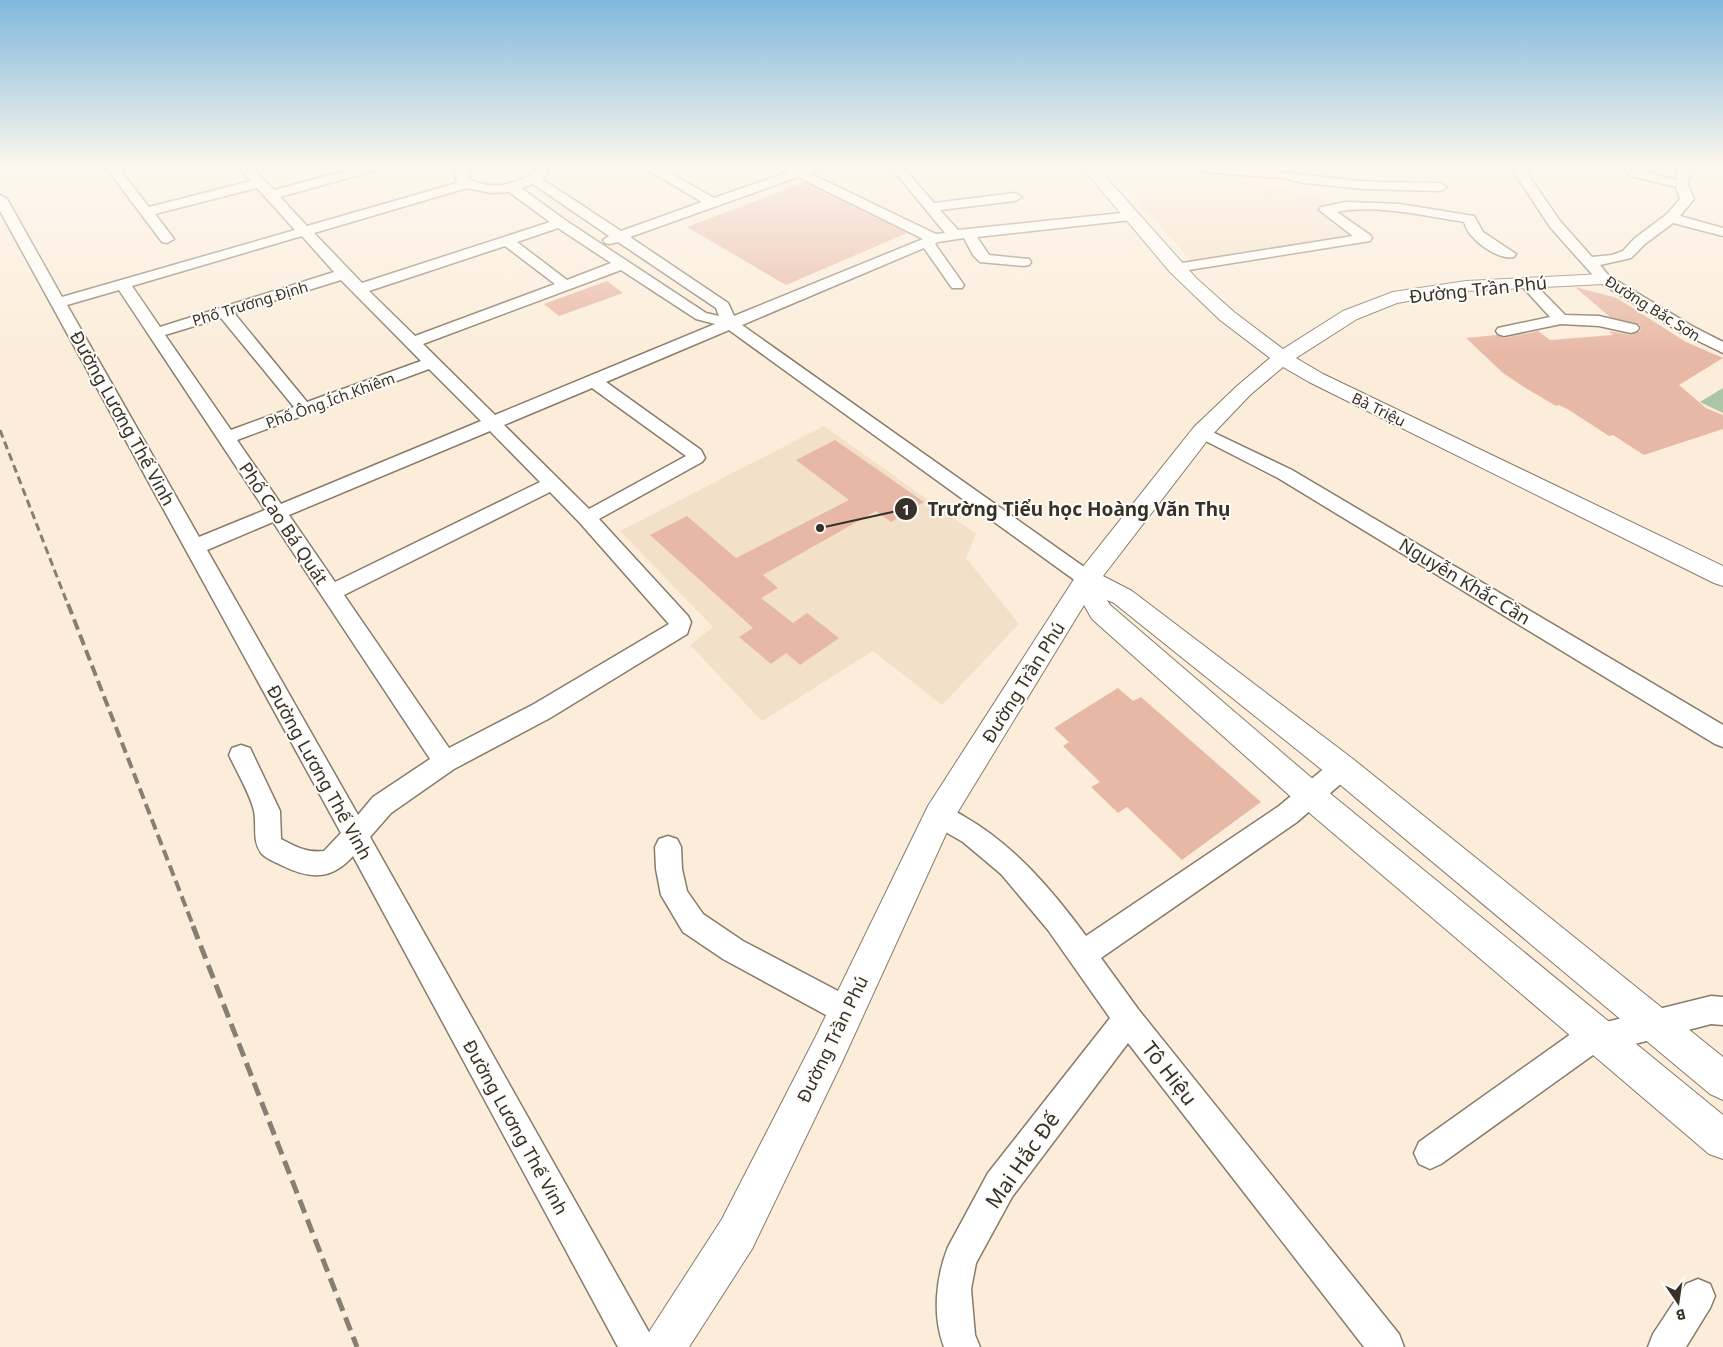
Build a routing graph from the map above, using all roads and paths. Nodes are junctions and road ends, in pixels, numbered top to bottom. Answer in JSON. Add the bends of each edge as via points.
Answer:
{"nodes":[{"id":1,"x":17,"y":229,"type":"edge"},
{"id":2,"x":159,"y":229,"type":"edge"},
{"id":3,"x":310,"y":229,"type":"edge"},
{"id":4,"x":541,"y":229,"type":"edge"},
{"id":5,"x":571,"y":229,"type":"edge"},
{"id":6,"x":607,"y":229,"type":"edge"},
{"id":7,"x":642,"y":229,"type":"edge"},
{"id":8,"x":907,"y":229,"type":"edge"},
{"id":9,"x":955,"y":229,"type":"edge"},
{"id":10,"x":1010,"y":229,"type":"edge"},
{"id":11,"x":1142,"y":229,"type":"edge"},
{"id":12,"x":1352,"y":229,"type":"edge"},
{"id":13,"x":1474,"y":229,"type":"edge"},
{"id":14,"x":1559,"y":229,"type":"edge"},
{"id":15,"x":1658,"y":229,"type":"edge"},
{"id":16,"x":303,"y":231,"type":"junction"},
{"id":17,"x":961,"y":234,"type":"junction"},
{"id":18,"x":619,"y":237,"type":"junction"},
{"id":19,"x":167,"y":239,"type":"dead end"},
{"id":20,"x":507,"y":241,"type":"junction"},
{"id":21,"x":930,"y":241,"type":"junction"},
{"id":22,"x":596,"y":245,"type":"junction"},
{"id":23,"x":1509,"y":254,"type":"dead end"},
{"id":24,"x":1024,"y":262,"type":"dead end"},
{"id":25,"x":623,"y":264,"type":"junction"},
{"id":26,"x":1176,"y":268,"type":"junction"},
{"id":27,"x":1596,"y":270,"type":"junction"},
{"id":28,"x":344,"y":274,"type":"junction"},
{"id":29,"x":680,"y":276,"type":"junction"},
{"id":30,"x":1525,"y":282,"type":"junction"},
{"id":31,"x":123,"y":284,"type":"junction"},
{"id":32,"x":565,"y":285,"type":"junction"},
{"id":33,"x":958,"y":285,"type":"dead end"},
{"id":34,"x":656,"y":286,"type":"junction"},
{"id":35,"x":360,"y":289,"type":"junction"},
{"id":36,"x":58,"y":302,"type":"junction"},
{"id":37,"x":224,"y":311,"type":"junction"},
{"id":38,"x":1561,"y":319,"type":"junction"},
{"id":39,"x":729,"y":323,"type":"junction"},
{"id":40,"x":1631,"y":328,"type":"dead end"},
{"id":41,"x":1504,"y":331,"type":"dead end"},
{"id":42,"x":156,"y":333,"type":"junction"},
{"id":43,"x":413,"y":342,"type":"junction"},
{"id":44,"x":1720,"y":345,"type":"edge"},
{"id":45,"x":1282,"y":358,"type":"junction"},
{"id":46,"x":433,"y":362,"type":"junction"},
{"id":47,"x":592,"y":380,"type":"junction"},
{"id":48,"x":304,"y":410,"type":"junction"},
{"id":49,"x":492,"y":423,"type":"junction"},
{"id":50,"x":1202,"y":432,"type":"junction"},
{"id":51,"x":226,"y":438,"type":"junction"},
{"id":52,"x":552,"y":483,"type":"junction"},
{"id":53,"x":277,"y":513,"type":"junction"},
{"id":54,"x":587,"y":518,"type":"junction"},
{"id":55,"x":195,"y":547,"type":"junction"},
{"id":56,"x":1723,"y":577,"type":"edge"},
{"id":57,"x":1087,"y":579,"type":"junction"},
{"id":58,"x":331,"y":593,"type":"junction"},
{"id":59,"x":1723,"y":737,"type":"edge"},
{"id":60,"x":241,"y":755,"type":"dead end"},
{"id":61,"x":445,"y":762,"type":"junction"},
{"id":62,"x":1342,"y":768,"type":"junction"},
{"id":63,"x":1310,"y":795,"type":"junction"},
{"id":64,"x":939,"y":816,"type":"junction"},
{"id":65,"x":355,"y":834,"type":"junction"},
{"id":66,"x":668,"y":847,"type":"dead end"},
{"id":67,"x":1082,"y":955,"type":"junction"},
{"id":68,"x":846,"y":1011,"type":"junction"},
{"id":69,"x":1723,"y":1011,"type":"edge"},
{"id":70,"x":1128,"y":1019,"type":"junction"},
{"id":71,"x":1653,"y":1025,"type":"junction"},
{"id":72,"x":1601,"y":1038,"type":"junction"},
{"id":73,"x":1723,"y":1081,"type":"edge"},
{"id":74,"x":1723,"y":1140,"type":"edge"},
{"id":75,"x":1430,"y":1153,"type":"dead end"},
{"id":76,"x":1698,"y":1296,"type":"dead end"},
{"id":77,"x":637,"y":1347,"type":"edge"},
{"id":78,"x":664,"y":1347,"type":"edge"},
{"id":79,"x":962,"y":1347,"type":"edge"},
{"id":80,"x":1386,"y":1347,"type":"edge"},
{"id":81,"x":1666,"y":1347,"type":"edge"}],
"edges":[{"from":1,"to":36,"type":"street","name":"Đường Lương Thế Vinh"},
{"from":2,"to":19,"type":"street"},
{"from":3,"to":16,"type":"street"},
{"from":4,"to":20,"type":"street"},
{"from":5,"to":22,"type":"street"},
{"from":6,"to":18,"type":"street"},
{"from":7,"to":18,"type":"street"},
{"from":8,"to":21,"type":"street"},
{"from":9,"to":17,"type":"street"},
{"from":10,"to":17,"type":"street"},
{"from":11,"to":26,"type":"main road","name":"Bà Triệu"},
{"from":12,"to":26,"type":"street","via":[[1365,238]]},
{"from":13,"to":23,"type":"street","via":[[1498,250]]},
{"from":14,"to":27,"type":"street","name":"Đường Bắc Sơn"},
{"from":15,"to":27,"type":"street","via":[[1638,242],[1626,255],[1610,260]]},
{"from":16,"to":28,"type":"street"},
{"from":16,"to":31,"type":"street"},
{"from":17,"to":21,"type":"street"},
{"from":17,"to":24,"type":"street","via":[[985,259]]},
{"from":18,"to":22,"type":"street"},
{"from":18,"to":29,"type":"street"},
{"from":20,"to":32,"type":"street"},
{"from":20,"to":35,"type":"street"},
{"from":21,"to":33,"type":"street"},
{"from":21,"to":39,"type":"street"},
{"from":22,"to":25,"type":"street"},
{"from":25,"to":32,"type":"street"},
{"from":25,"to":34,"type":"street"},
{"from":26,"to":45,"type":"main road","name":"Bà Triệu","via":[[1227,316]]},
{"from":27,"to":30,"type":"main road","name":"Đường Trần Phú"},
{"from":27,"to":44,"type":"street","name":"Đường Bắc Sơn"},
{"from":28,"to":35,"type":"street"},
{"from":28,"to":37,"type":"street","name":"Phố Trương Định"},
{"from":29,"to":34,"type":"street"},
{"from":29,"to":39,"type":"street","via":[[723,306]]},
{"from":30,"to":38,"type":"street"},
{"from":30,"to":45,"type":"main road","name":"Đường Trần Phú","via":[[1466,286],[1394,298],[1350,315]]},
{"from":31,"to":36,"type":"street"},
{"from":31,"to":42,"type":"street","name":"Phố Cao Bá Quát"},
{"from":32,"to":43,"type":"street"},
{"from":34,"to":39,"type":"street","via":[[701,316]]},
{"from":35,"to":43,"type":"street"},
{"from":36,"to":55,"type":"street","name":"Đường Lương Thế Vinh"},
{"from":37,"to":42,"type":"street","name":"Phố Trương Định"},
{"from":37,"to":48,"type":"street"},
{"from":38,"to":40,"type":"street"},
{"from":38,"to":41,"type":"street"},
{"from":39,"to":47,"type":"street"},
{"from":39,"to":57,"type":"street"},
{"from":42,"to":51,"type":"street","name":"Phố Cao Bá Quát"},
{"from":43,"to":46,"type":"street"},
{"from":45,"to":50,"type":"main road","name":"Đường Trần Phú"},
{"from":45,"to":56,"type":"main road","name":"Bà Triệu","via":[[1316,378]]},
{"from":46,"to":48,"type":"street","name":"Phố Ông Ích Khiêm"},
{"from":46,"to":49,"type":"street"},
{"from":47,"to":49,"type":"street"},
{"from":47,"to":54,"type":"street","via":[[695,454],[696,458]]},
{"from":48,"to":51,"type":"street","name":"Phố Ông Ích Khiêm"},
{"from":49,"to":52,"type":"street"},
{"from":49,"to":53,"type":"street"},
{"from":50,"to":57,"type":"main road","name":"Đường Trần Phú"},
{"from":50,"to":59,"type":"street","name":"Nguyễn Khắc Cần","via":[[1285,474]]},
{"from":51,"to":53,"type":"street","name":"Phố Cao Bá Quát"},
{"from":52,"to":54,"type":"street"},
{"from":52,"to":58,"type":"street"},
{"from":53,"to":55,"type":"street"},
{"from":53,"to":58,"type":"street","name":"Phố Cao Bá Quát"},
{"from":54,"to":61,"type":"street","via":[[680,622],[679,628],[542,711]]},
{"from":55,"to":65,"type":"street","name":"Đường Lương Thế Vinh"},
{"from":57,"to":62,"type":"main road","via":[[1123,597]]},
{"from":57,"to":63,"type":"main road","via":[[1091,596],[1102,612]]},
{"from":57,"to":64,"type":"main road","name":"Đường Trần Phú"},
{"from":58,"to":61,"type":"street","name":"Phố Cao Bá Quát"},
{"from":60,"to":65,"type":"street","via":[[267,811],[271,846],[300,862],[324,864],[333,860]]},
{"from":61,"to":65,"type":"street","via":[[382,805]]},
{"from":62,"to":63,"type":"street"},
{"from":62,"to":71,"type":"main road"},
{"from":63,"to":67,"type":"street","via":[[1288,814]]},
{"from":63,"to":72,"type":"main road"},
{"from":64,"to":67,"type":"street","name":"Tô Hiệu","via":[[972,834],[1010,866],[1058,921]]},
{"from":64,"to":68,"type":"main road","name":"Đường Trần Phú"},
{"from":65,"to":77,"type":"street","name":"Đường Lương Thế Vinh"},
{"from":66,"to":68,"type":"street","via":[[674,895],[693,922],[733,950]]},
{"from":67,"to":70,"type":"street","name":"Tô Hiệu"},
{"from":68,"to":78,"type":"main road","name":"Đường Trần Phú","via":[[737,1234]]},
{"from":69,"to":71,"type":"street","via":[[1711,1010]]},
{"from":70,"to":79,"type":"street","name":"Mai Hắc Đế","via":[[1000,1185],[960,1259],[954,1289],[957,1334]]},
{"from":70,"to":80,"type":"street","name":"Tô Hiệu"},
{"from":71,"to":72,"type":"street"},
{"from":71,"to":73,"type":"main road"},
{"from":72,"to":74,"type":"main road"},
{"from":72,"to":75,"type":"street","via":[[1586,1042]]},
{"from":76,"to":81,"type":"street"}]}
